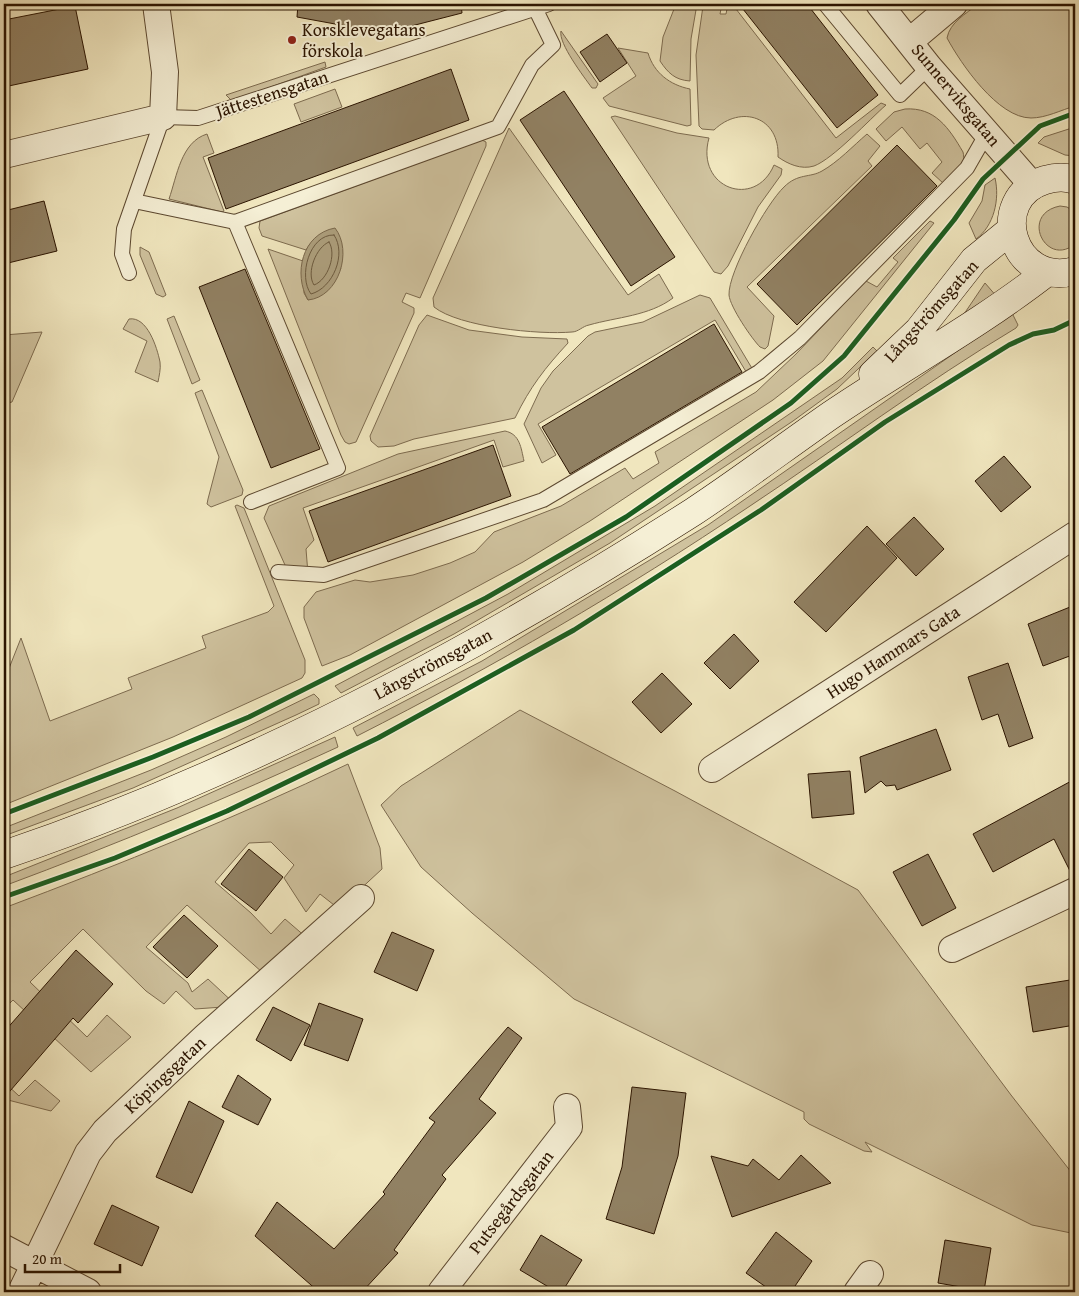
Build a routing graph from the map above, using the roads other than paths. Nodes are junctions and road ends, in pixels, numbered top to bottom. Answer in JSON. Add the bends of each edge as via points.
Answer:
{"nodes":[{"id":1,"x":156,"y":4,"type":"edge"},
{"id":2,"x":825,"y":4,"type":"edge"},
{"id":3,"x":879,"y":4,"type":"edge"},
{"id":4,"x":954,"y":4,"type":"edge"},
{"id":5,"x":542,"y":6,"type":"edge"},
{"id":6,"x":910,"y":41,"type":"junction"},
{"id":7,"x":929,"y":67,"type":"junction"},
{"id":8,"x":163,"y":117,"type":"junction"},
{"id":9,"x":988,"y":133,"type":"junction"},
{"id":10,"x":4,"y":155,"type":"edge"},
{"id":11,"x":1075,"y":180,"type":"edge"},
{"id":12,"x":1033,"y":186,"type":"junction"},
{"id":13,"x":134,"y":201,"type":"junction"},
{"id":14,"x":235,"y":222,"type":"junction"},
{"id":15,"x":1012,"y":229,"type":"junction"},
{"id":16,"x":1047,"y":272,"type":"junction"},
{"id":17,"x":1075,"y":272,"type":"edge"},
{"id":18,"x":129,"y":273,"type":"dead end"},
{"id":19,"x":831,"y":416,"type":"junction"},
{"id":20,"x":252,"y":502,"type":"dead end"},
{"id":21,"x":1075,"y":535,"type":"edge"},
{"id":22,"x":278,"y":572,"type":"dead end"},
{"id":23,"x":712,"y":768,"type":"dead end"},
{"id":24,"x":4,"y":855,"type":"edge"},
{"id":25,"x":1075,"y":891,"type":"edge"},
{"id":26,"x":361,"y":898,"type":"dead end"},
{"id":27,"x":952,"y":949,"type":"dead end"},
{"id":28,"x":567,"y":1107,"type":"dead end"},
{"id":29,"x":4,"y":1248,"type":"edge"},
{"id":30,"x":35,"y":1265,"type":"junction"},
{"id":31,"x":21,"y":1292,"type":"edge"},
{"id":32,"x":88,"y":1292,"type":"edge"},
{"id":33,"x":441,"y":1292,"type":"edge"}],
"edges":[{"from":1,"to":8,"type":"street","via":[[165,72]]},
{"from":2,"to":7,"type":"lane","via":[[900,95]]},
{"from":3,"to":6,"type":"street","name":"Sunnerviksgatan"},
{"from":4,"to":6,"type":"street"},
{"from":5,"to":8,"type":"lane","name":"Jättestensgatan","via":[[198,118]]},
{"from":5,"to":14,"type":"lane","via":[[553,45],[532,65],[498,127]]},
{"from":6,"to":7,"type":"street","name":"Sunnerviksgatan"},
{"from":7,"to":9,"type":"street","name":"Sunnerviksgatan"},
{"from":8,"to":10,"type":"street","name":"Jättestensgatan"},
{"from":8,"to":13,"type":"lane"},
{"from":9,"to":12,"type":"street","name":"Sunnerviksgatan","via":[[1016,170]]},
{"from":9,"to":22,"type":"lane","via":[[967,168],[800,338],[759,372],[543,500],[324,575]]},
{"from":11,"to":12,"type":"street","via":[[1051,178]]},
{"from":12,"to":15,"type":"street","via":[[1018,200]]},
{"from":13,"to":14,"type":"lane"},
{"from":13,"to":18,"type":"lane","via":[[123,237],[122,254]]},
{"from":14,"to":20,"type":"lane","via":[[338,468]]},
{"from":15,"to":16,"type":"street","via":[[1019,252],[1036,268]]},
{"from":15,"to":19,"type":"street","name":"Långströmsgatan","via":[[974,260],[919,330]]},
{"from":16,"to":17,"type":"street"},
{"from":16,"to":19,"type":"street","name":"Långströmsgatan","via":[[1010,300]]},
{"from":19,"to":24,"type":"street","name":"Långströmsgatan","via":[[693,512],[471,644],[336,715],[202,777]]},
{"from":21,"to":23,"type":"street","name":"Hugo Hammars Gata"},
{"from":25,"to":27,"type":"street"},
{"from":26,"to":30,"type":"street","name":"Köpingsgatan","via":[[105,1131],[88,1153]]},
{"from":28,"to":33,"type":"street","name":"Putsegårdsgatan","via":[[569,1127]]},
{"from":29,"to":30,"type":"street"},
{"from":30,"to":31,"type":"street","name":"Köpingsgatan"},
{"from":30,"to":32,"type":"street"}]}
